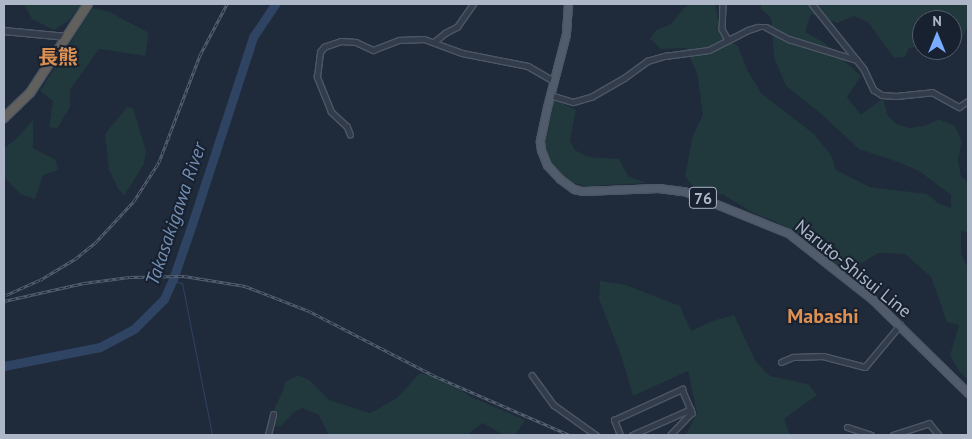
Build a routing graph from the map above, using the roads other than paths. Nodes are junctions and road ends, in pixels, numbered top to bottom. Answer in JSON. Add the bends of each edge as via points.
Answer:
{"nodes":[{"id":1,"x":88,"y":4,"type":"edge"},
{"id":2,"x":473,"y":4,"type":"edge"},
{"id":3,"x":568,"y":4,"type":"edge"},
{"id":4,"x":723,"y":4,"type":"edge"},
{"id":5,"x":812,"y":4,"type":"edge"},
{"id":6,"x":4,"y":31,"type":"edge"},
{"id":7,"x":67,"y":37,"type":"junction"},
{"id":8,"x":728,"y":40,"type":"junction"},
{"id":9,"x":434,"y":42,"type":"junction"},
{"id":10,"x":857,"y":60,"type":"junction"},
{"id":11,"x":554,"y":80,"type":"junction"},
{"id":12,"x":550,"y":95,"type":"junction"},
{"id":13,"x":968,"y":101,"type":"edge"},
{"id":14,"x":4,"y":118,"type":"edge"},
{"id":15,"x":350,"y":134,"type":"dead end"},
{"id":16,"x":900,"y":325,"type":"junction"},
{"id":17,"x":781,"y":362,"type":"dead end"},
{"id":18,"x":532,"y":375,"type":"dead end"},
{"id":19,"x":968,"y":393,"type":"edge"},
{"id":20,"x":691,"y":409,"type":"junction"},
{"id":21,"x":273,"y":416,"type":"dead end"},
{"id":22,"x":847,"y":427,"type":"dead end"},
{"id":23,"x":268,"y":435,"type":"edge"},
{"id":24,"x":596,"y":435,"type":"edge"},
{"id":25,"x":620,"y":435,"type":"edge"},
{"id":26,"x":632,"y":435,"type":"edge"},
{"id":27,"x":671,"y":435,"type":"edge"},
{"id":28,"x":871,"y":435,"type":"edge"},
{"id":29,"x":892,"y":435,"type":"edge"},
{"id":30,"x":939,"y":435,"type":"edge"}],
"edges":[{"from":1,"to":7,"type":"highway"},
{"from":2,"to":9,"type":"street","via":[[457,27]]},
{"from":3,"to":11,"type":"main road","name":"Naruto-Shisui Line","number":"76","via":[[566,34]]},
{"from":4,"to":8,"type":"street","via":[[722,29]]},
{"from":5,"to":10,"type":"street"},
{"from":6,"to":7,"type":"street"},
{"from":7,"to":14,"type":"highway","via":[[30,93]]},
{"from":8,"to":10,"type":"street","via":[[748,30],[766,27],[789,39]]},
{"from":8,"to":12,"type":"street","via":[[704,51],[647,61],[592,97],[573,102]]},
{"from":9,"to":11,"type":"street","via":[[462,53],[528,66]]},
{"from":9,"to":15,"type":"street","via":[[408,38],[373,50],[356,42],[341,41],[324,47],[316,64],[319,86],[331,112]]},
{"from":10,"to":13,"type":"street","via":[[874,90],[882,95],[932,92],[959,106]]},
{"from":11,"to":12,"type":"main road","name":"Naruto-Shisui Line","number":"76"},
{"from":12,"to":16,"type":"main road","name":"Naruto-Shisui Line","number":"76","via":[[541,150],[547,165],[567,185],[582,191],[658,188],[684,191],[780,229],[796,238]]},
{"from":16,"to":17,"type":"street","via":[[865,367],[823,356]]},
{"from":16,"to":19,"type":"main road","name":"Naruto-Shisui Line","number":"76"},
{"from":18,"to":24,"type":"street","via":[[554,405]]},
{"from":20,"to":25,"type":"street","via":[[682,389],[614,420]]},
{"from":20,"to":26,"type":"street"},
{"from":20,"to":27,"type":"street","via":[[692,413]]},
{"from":21,"to":23,"type":"street"},
{"from":22,"to":28,"type":"street"},
{"from":29,"to":30,"type":"street","via":[[929,423]]}]}
